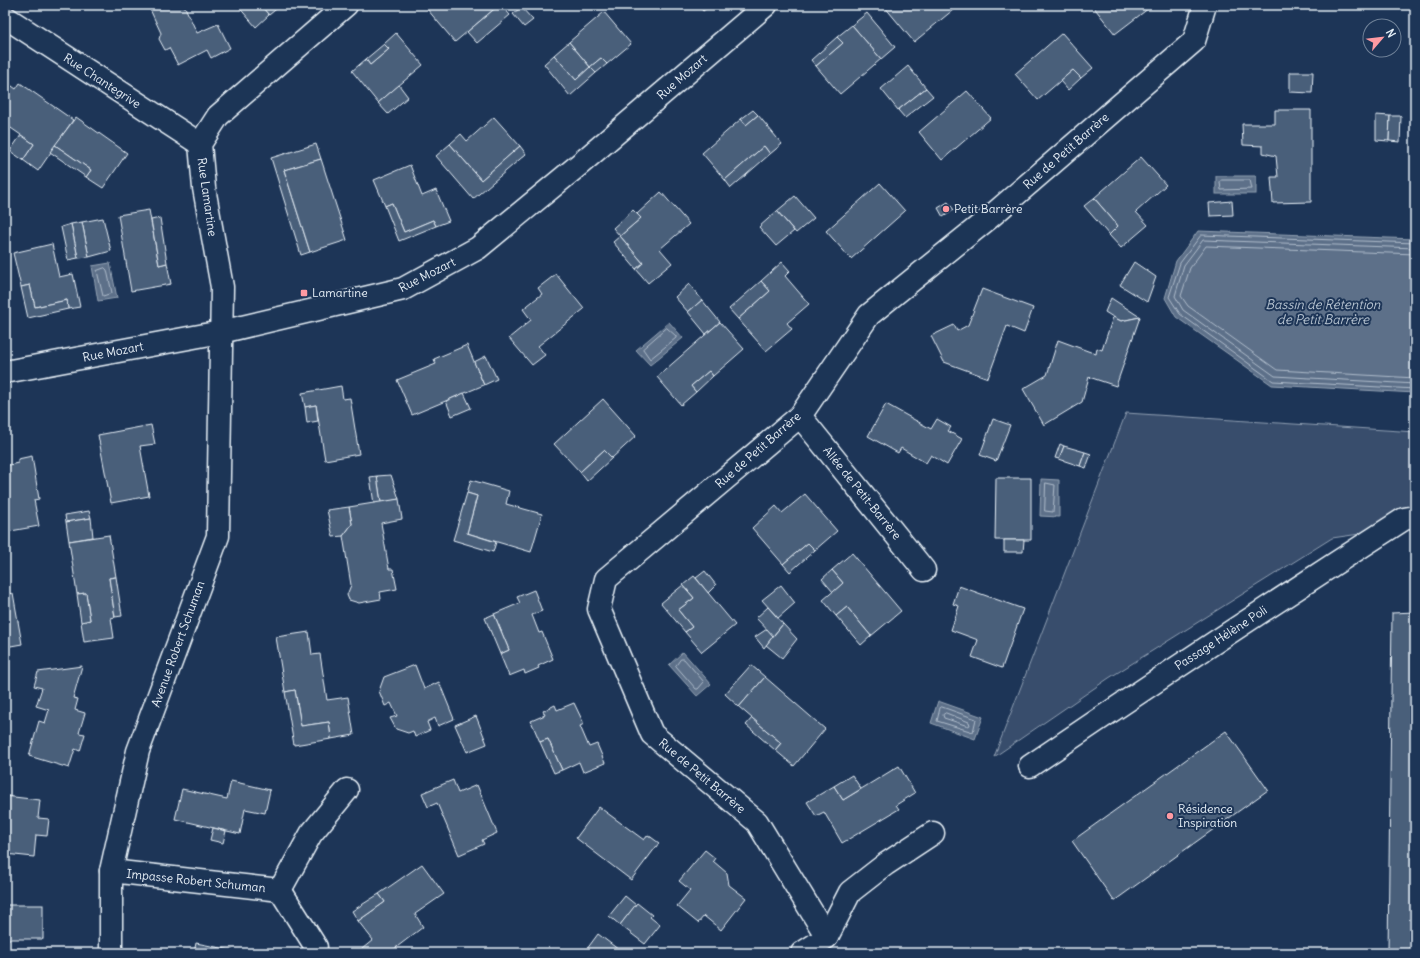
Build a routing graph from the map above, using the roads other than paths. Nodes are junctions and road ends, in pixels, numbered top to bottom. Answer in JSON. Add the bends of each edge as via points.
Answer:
{"nodes":[{"id":1,"x":346,"y":5,"type":"edge"},
{"id":2,"x":766,"y":5,"type":"edge"},
{"id":3,"x":1205,"y":5,"type":"edge"},
{"id":4,"x":5,"y":17,"type":"edge"},
{"id":5,"x":200,"y":144,"type":"junction"},
{"id":6,"x":221,"y":332,"type":"junction"},
{"id":7,"x":5,"y":372,"type":"edge"},
{"id":8,"x":800,"y":416,"type":"junction"},
{"id":9,"x":1415,"y":517,"type":"edge"},
{"id":10,"x":924,"y":570,"type":"dead end"},
{"id":11,"x":1030,"y":766,"type":"dead end"},
{"id":12,"x":347,"y":790,"type":"dead end"},
{"id":13,"x":933,"y":833,"type":"dead end"},
{"id":14,"x":111,"y":871,"type":"junction"},
{"id":15,"x":280,"y":890,"type":"junction"},
{"id":16,"x":827,"y":937,"type":"junction"},
{"id":17,"x":316,"y":947,"type":"dead end"},
{"id":18,"x":111,"y":953,"type":"edge"},
{"id":19,"x":802,"y":953,"type":"edge"}],
"edges":[{"from":1,"to":5,"type":"street","name":"Rue Lamartine","via":[[218,116]]},
{"from":2,"to":6,"type":"street","name":"Rue Mozart","via":[[478,248],[403,289]]},
{"from":3,"to":8,"type":"street","name":"Rue de Petit Barrère","via":[[1194,41],[989,218],[869,315]]},
{"from":4,"to":5,"type":"street","name":"Rue Chantegrive"},
{"from":5,"to":6,"type":"street","name":"Rue Lamartine","via":[[204,188],[222,287]]},
{"from":6,"to":7,"type":"street","name":"Rue Mozart"},
{"from":6,"to":14,"type":"street","name":"Avenue Robert Schuman","via":[[218,536],[138,751]]},
{"from":8,"to":10,"type":"street","name":"Allée de Petit-Barrère"},
{"from":8,"to":16,"type":"street","name":"Rue de Petit Barrère","via":[[606,579],[599,609],[652,734],[757,822]]},
{"from":9,"to":11,"type":"street","name":"Passage Hélène Poli","via":[[1404,519],[1306,582]]},
{"from":12,"to":15,"type":"street","name":"Impasse Robert Schuman","via":[[311,834]]},
{"from":13,"to":16,"type":"street","via":[[850,892]]},
{"from":14,"to":15,"type":"street","name":"Impasse Robert Schuman"},
{"from":14,"to":18,"type":"street","name":"Avenue Robert Schuman"},
{"from":15,"to":17,"type":"street","name":"Impasse Robert Schuman"},
{"from":16,"to":19,"type":"street"}]}
